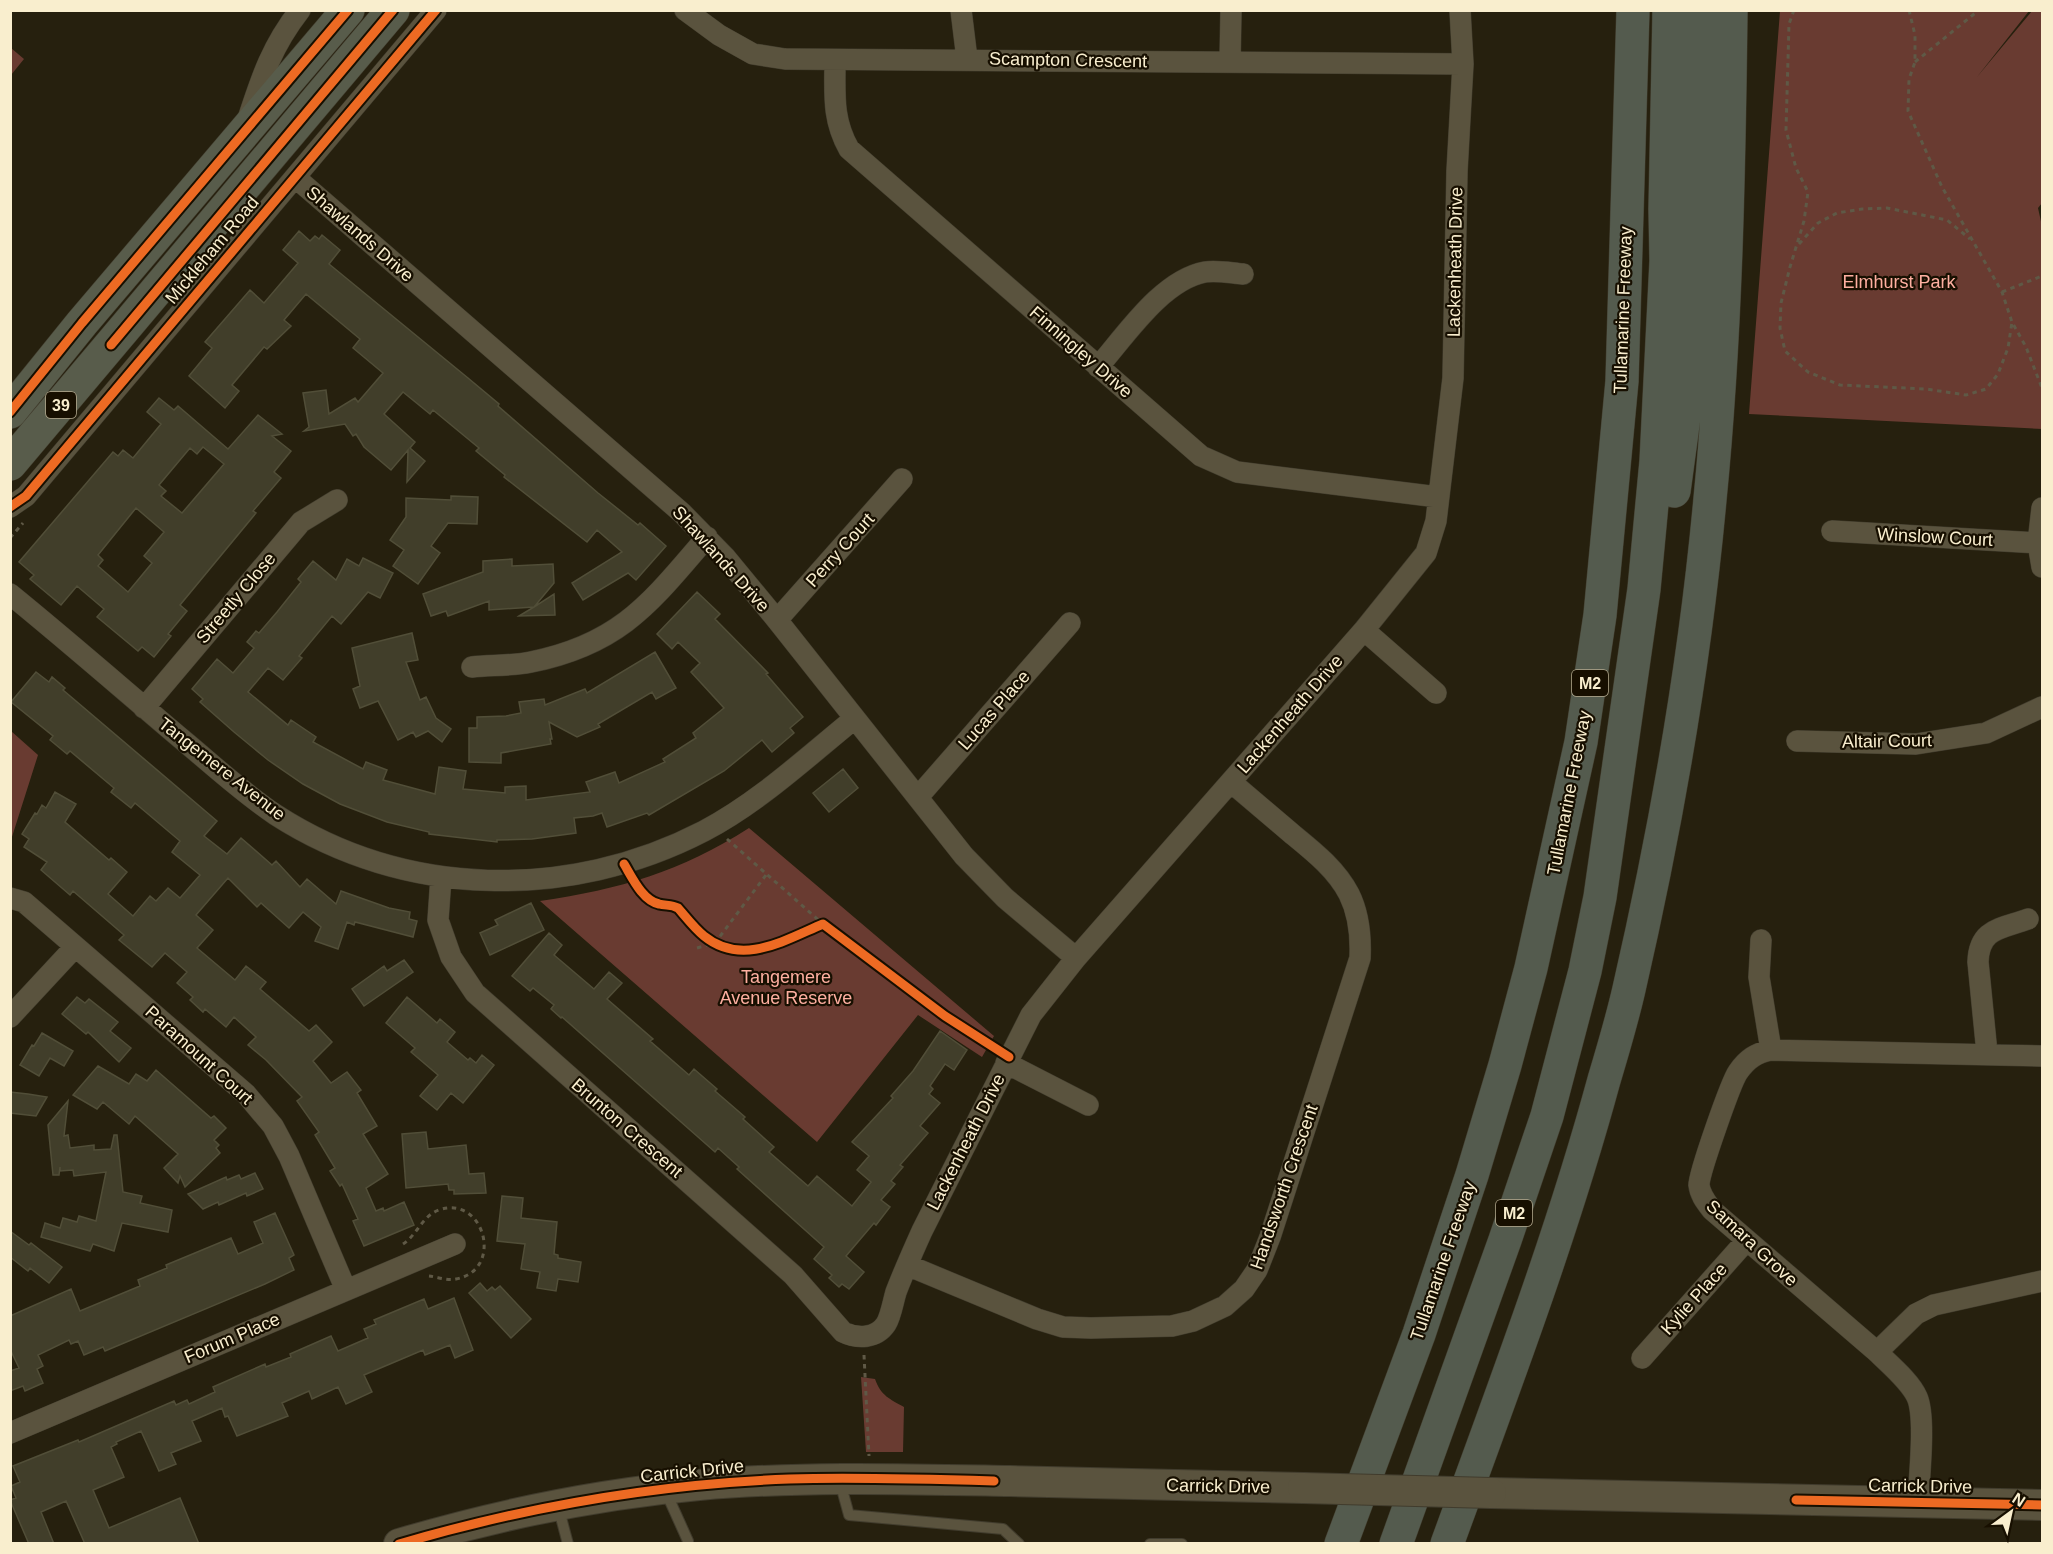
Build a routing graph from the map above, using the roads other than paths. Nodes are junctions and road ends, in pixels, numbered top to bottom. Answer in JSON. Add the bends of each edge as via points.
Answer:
{"nodes":[{"id":1,"x":300,"y":10,"type":"edge"},
{"id":2,"x":348,"y":10,"type":"edge"},
{"id":3,"x":436,"y":10,"type":"edge"},
{"id":4,"x":685,"y":10,"type":"edge"},
{"id":5,"x":961,"y":10,"type":"edge"},
{"id":6,"x":1231,"y":10,"type":"edge"},
{"id":7,"x":1460,"y":10,"type":"edge"},
{"id":8,"x":1615,"y":10,"type":"edge"},
{"id":9,"x":1633,"y":10,"type":"edge"},
{"id":10,"x":1669,"y":10,"type":"edge"},
{"id":11,"x":1702,"y":10,"type":"edge"},
{"id":12,"x":1732,"y":10,"type":"edge"},
{"id":13,"x":385,"y":14,"type":"edge"},
{"id":14,"x":967,"y":59,"type":"junction"},
{"id":15,"x":835,"y":60,"type":"junction"},
{"id":16,"x":1230,"y":62,"type":"junction"},
{"id":17,"x":1463,"y":64,"type":"junction"},
{"id":18,"x":340,"y":75,"type":"junction"},
{"id":19,"x":244,"y":134,"type":"junction"},
{"id":20,"x":332,"y":134,"type":"junction"},
{"id":21,"x":296,"y":178,"type":"junction"},
{"id":22,"x":1628,"y":184,"type":"junction"},
{"id":23,"x":253,"y":227,"type":"junction"},
{"id":24,"x":190,"y":250,"type":"junction"},
{"id":25,"x":1243,"y":274,"type":"dead end"},
{"id":26,"x":82,"y":323,"type":"junction"},
{"id":27,"x":111,"y":345,"type":"junction"},
{"id":28,"x":1098,"y":367,"type":"junction"},
{"id":29,"x":19,"y":397,"type":"edge"},
{"id":30,"x":10,"y":464,"type":"edge"},
{"id":31,"x":902,"y":479,"type":"dead end"},
{"id":32,"x":1438,"y":497,"type":"junction"},
{"id":33,"x":337,"y":500,"type":"dead end"},
{"id":34,"x":10,"y":507,"type":"edge"},
{"id":35,"x":2043,"y":508,"type":"edge"},
{"id":36,"x":1832,"y":531,"type":"dead end"},
{"id":37,"x":707,"y":537,"type":"junction"},
{"id":38,"x":2038,"y":543,"type":"junction"},
{"id":39,"x":2043,"y":567,"type":"edge"},
{"id":40,"x":10,"y":594,"type":"edge"},
{"id":41,"x":777,"y":620,"type":"junction"},
{"id":42,"x":1070,"y":623,"type":"dead end"},
{"id":43,"x":1364,"y":630,"type":"junction"},
{"id":44,"x":472,"y":667,"type":"dead end"},
{"id":45,"x":1436,"y":693,"type":"dead end"},
{"id":46,"x":2043,"y":707,"type":"edge"},
{"id":47,"x":144,"y":708,"type":"junction"},
{"id":48,"x":854,"y":719,"type":"junction"},
{"id":49,"x":1797,"y":741,"type":"dead end"},
{"id":50,"x":1231,"y":782,"type":"junction"},
{"id":51,"x":918,"y":797,"type":"junction"},
{"id":52,"x":441,"y":877,"type":"junction"},
{"id":53,"x":1600,"y":897,"type":"junction"},
{"id":54,"x":10,"y":898,"type":"edge"},
{"id":55,"x":2028,"y":919,"type":"dead end"},
{"id":56,"x":1761,"y":940,"type":"dead end"},
{"id":57,"x":75,"y":947,"type":"junction"},
{"id":58,"x":1076,"y":958,"type":"junction"},
{"id":59,"x":10,"y":1017,"type":"edge"},
{"id":60,"x":1771,"y":1050,"type":"junction"},
{"id":61,"x":1987,"y":1053,"type":"junction"},
{"id":62,"x":2043,"y":1056,"type":"edge"},
{"id":63,"x":1006,"y":1064,"type":"junction"},
{"id":64,"x":1088,"y":1105,"type":"dead end"},
{"id":65,"x":1746,"y":1241,"type":"junction"},
{"id":66,"x":455,"y":1244,"type":"dead end"},
{"id":67,"x":907,"y":1265,"type":"junction"},
{"id":68,"x":2043,"y":1281,"type":"edge"},
{"id":69,"x":346,"y":1290,"type":"junction"},
{"id":70,"x":868,"y":1336,"type":"joint"},
{"id":71,"x":1877,"y":1352,"type":"junction"},
{"id":72,"x":1642,"y":1358,"type":"dead end"},
{"id":73,"x":10,"y":1433,"type":"edge"},
{"id":74,"x":840,"y":1478,"type":"junction"},
{"id":75,"x":665,"y":1490,"type":"junction"},
{"id":76,"x":1918,"y":1503,"type":"junction"},
{"id":77,"x":557,"y":1506,"type":"junction"},
{"id":78,"x":2043,"y":1506,"type":"edge"},
{"id":79,"x":454,"y":1536,"type":"edge"},
{"id":80,"x":688,"y":1541,"type":"dead end"},
{"id":81,"x":399,"y":1544,"type":"edge"},
{"id":82,"x":568,"y":1544,"type":"edge"},
{"id":83,"x":1019,"y":1544,"type":"edge"},
{"id":84,"x":1150,"y":1544,"type":"edge"},
{"id":85,"x":1182,"y":1544,"type":"edge"},
{"id":86,"x":1341,"y":1544,"type":"edge"},
{"id":87,"x":1396,"y":1544,"type":"edge"},
{"id":88,"x":1447,"y":1544,"type":"edge"}],
"edges":[{"from":1,"to":19,"type":"street","via":[[261,77]]},
{"from":2,"to":19,"type":"main road","number":"39"},
{"from":3,"to":20,"type":"street","name":"Mickleham Road"},
{"from":4,"to":15,"type":"street","name":"Scampton Crescent","via":[[753,54]]},
{"from":5,"to":14,"type":"street"},
{"from":6,"to":16,"type":"street"},
{"from":7,"to":17,"type":"street","name":"Lackenheath Drive"},
{"from":8,"to":22,"type":"highway"},
{"from":9,"to":22,"type":"highway","name":"Tullamarine Freeway","number":"M2"},
{"from":10,"to":53,"type":"highway","number":"M2","via":[[1666,261],[1656,461],[1644,589]]},
{"from":11,"to":53,"type":"highway","via":[[1695,288],[1685,410],[1657,621]]},
{"from":12,"to":88,"type":"highway","via":[[1712,487],[1695,639],[1668,794],[1629,992],[1593,1122],[1545,1272]]},
{"from":13,"to":18,"type":"main road","name":"Mickleham Road","number":"39"},
{"from":14,"to":15,"type":"street","name":"Scampton Crescent"},
{"from":14,"to":16,"type":"street","name":"Scampton Crescent"},
{"from":15,"to":28,"type":"street","name":"Finningley Drive","via":[[836,121],[849,149]]},
{"from":16,"to":17,"type":"street","name":"Scampton Crescent"},
{"from":17,"to":32,"type":"street","name":"Lackenheath Drive","via":[[1452,378]]},
{"from":18,"to":20,"type":"street"},
{"from":18,"to":24,"type":"main road","name":"Mickleham Road","number":"39"},
{"from":19,"to":26,"type":"main road","number":"39"},
{"from":20,"to":21,"type":"street","name":"Mickleham Road"},
{"from":21,"to":23,"type":"street","name":"Mickleham Road"},
{"from":21,"to":37,"type":"street","name":"Shawlands Drive"},
{"from":22,"to":86,"type":"highway","name":"Tullamarine Freeway","number":"M2","via":[[1620,404],[1600,615],[1576,765],[1531,968],[1472,1175]]},
{"from":23,"to":24,"type":"street"},
{"from":23,"to":34,"type":"street","name":"Mickleham Road","via":[[26,496]]},
{"from":24,"to":27,"type":"main road","name":"Mickleham Road","number":"39"},
{"from":25,"to":28,"type":"street","via":[[1206,272],[1169,287]]},
{"from":26,"to":27,"type":"main road"},
{"from":26,"to":29,"type":"main road","number":"39"},
{"from":27,"to":30,"type":"main road","name":"Mickleham Road","number":"39"},
{"from":28,"to":32,"type":"street","name":"Finningley Drive","via":[[1201,456],[1237,472]]},
{"from":31,"to":41,"type":"street","name":"Perry Court"},
{"from":32,"to":43,"type":"street","name":"Lackenheath Drive","via":[[1436,521],[1426,553]]},
{"from":33,"to":47,"type":"street","name":"Streetly Close","via":[[301,522]]},
{"from":35,"to":38,"type":"street"},
{"from":36,"to":38,"type":"street","name":"Winslow Court"},
{"from":37,"to":41,"type":"street","name":"Shawlands Drive"},
{"from":37,"to":44,"type":"street","via":[[638,614],[610,634],[581,648],[529,662]]},
{"from":38,"to":39,"type":"street"},
{"from":40,"to":47,"type":"street","name":"Tangemere Avenue"},
{"from":41,"to":48,"type":"street","name":"Shawlands Drive"},
{"from":42,"to":51,"type":"street","name":"Lucas Place"},
{"from":43,"to":45,"type":"street"},
{"from":43,"to":50,"type":"street","name":"Lackenheath Drive"},
{"from":46,"to":49,"type":"street","name":"Altair Court","via":[[1986,733],[1916,744]]},
{"from":47,"to":52,"type":"street","name":"Tangemere Avenue","via":[[287,822],[344,850]]},
{"from":48,"to":51,"type":"street","name":"Shawlands Drive"},
{"from":48,"to":52,"type":"street","name":"Tangemere Avenue","via":[[741,808],[704,831],[652,854],[557,878]]},
{"from":50,"to":58,"type":"street","name":"Lackenheath Drive"},
{"from":50,"to":67,"type":"street","name":"Handsworth Crescent","via":[[1338,877],[1350,895],[1361,941],[1360,958],[1257,1270],[1225,1306],[1193,1321],[1172,1326],[1091,1328],[1063,1327],[1037,1319]]},
{"from":51,"to":58,"type":"street","name":"Shawlands Drive","via":[[964,856],[1005,898]]},
{"from":52,"to":70,"type":"street","name":"Brunton Crescent","via":[[438,920],[451,957],[475,993],[793,1275],[843,1332]]},
{"from":53,"to":87,"type":"highway","number":"M2","via":[[1547,1116]]},
{"from":54,"to":57,"type":"street","name":"Paramount Court","via":[[24,902]]},
{"from":55,"to":61,"type":"street","via":[[1992,933],[1978,948]]},
{"from":56,"to":60,"type":"street","via":[[1759,977]]},
{"from":57,"to":59,"type":"street"},
{"from":57,"to":69,"type":"street","name":"Paramount Court","via":[[246,1094],[273,1126],[290,1156]]},
{"from":58,"to":63,"type":"street","name":"Lackenheath Drive","via":[[1031,1015]]},
{"from":60,"to":61,"type":"street"},
{"from":60,"to":65,"type":"street","name":"Samara Grove","via":[[1757,1053],[1737,1073],[1699,1186],[1712,1209]]},
{"from":61,"to":62,"type":"street"},
{"from":63,"to":64,"type":"street"},
{"from":63,"to":67,"type":"street","name":"Lackenheath Drive"},
{"from":65,"to":71,"type":"street","name":"Samara Grove"},
{"from":65,"to":72,"type":"street","name":"Kylie Place"},
{"from":66,"to":69,"type":"street","name":"Forum Place"},
{"from":67,"to":70,"type":"street","name":"Lackenheath Drive","via":[[886,1323]]},
{"from":68,"to":71,"type":"street","via":[[1934,1305],[1916,1314]]},
{"from":69,"to":73,"type":"street","name":"Forum Place"},
{"from":71,"to":76,"type":"street","name":"Samara Grove","via":[[1917,1396],[1921,1414]]},
{"from":74,"to":75,"type":"street","name":"Carrick Drive"},
{"from":74,"to":76,"type":"street","name":"Carrick Drive","bridge":true},
{"from":74,"to":83,"type":"lane","via":[[849,1515],[1002,1529]]},
{"from":75,"to":77,"type":"street","name":"Carrick Drive"},
{"from":75,"to":80,"type":"lane"},
{"from":76,"to":78,"type":"street","name":"Carrick Drive"},
{"from":77,"to":79,"type":"street","name":"Carrick Drive"},
{"from":77,"to":82,"type":"lane"},
{"from":79,"to":81,"type":"street","name":"Carrick Drive"},
{"from":84,"to":85,"type":"lane"}]}
